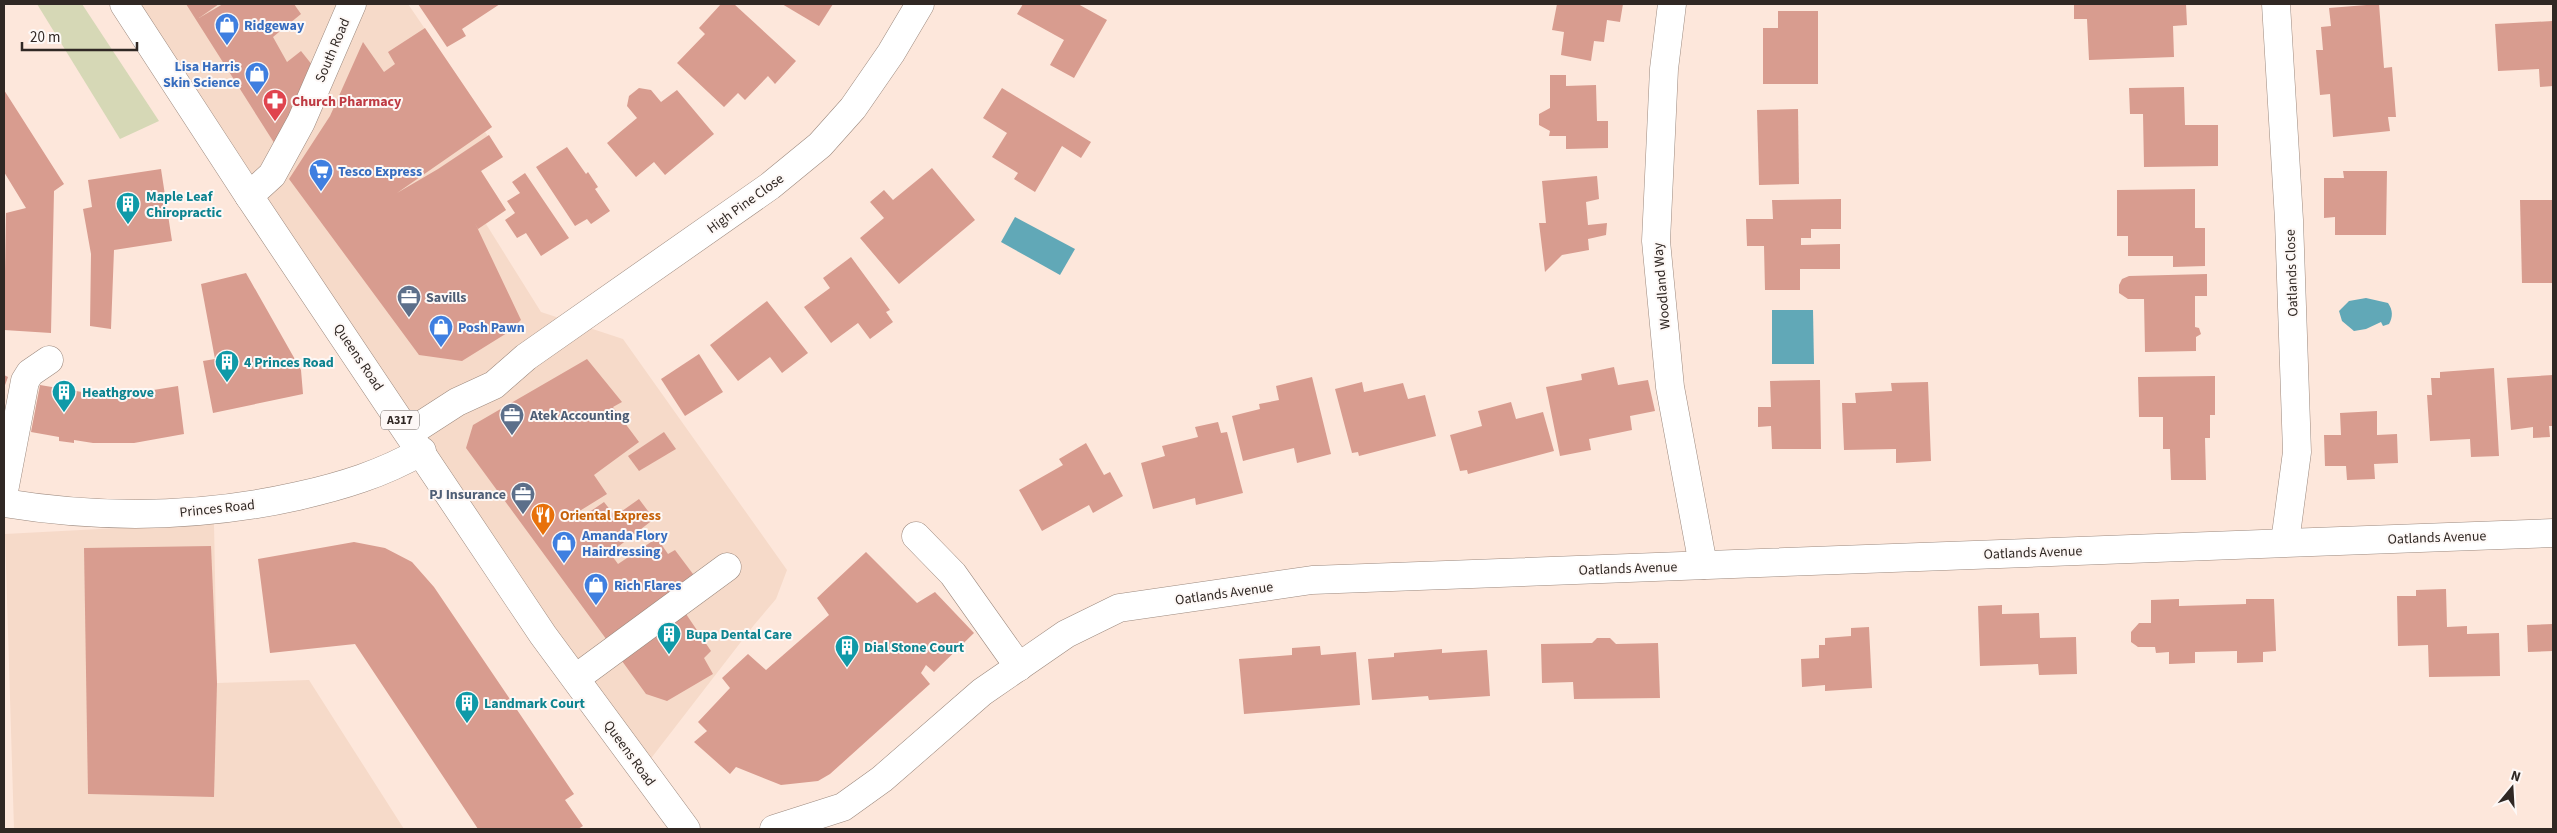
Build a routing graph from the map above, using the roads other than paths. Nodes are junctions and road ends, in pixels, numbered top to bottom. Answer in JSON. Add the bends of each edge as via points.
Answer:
{"nodes":[{"id":1,"x":124,"y":4,"type":"edge"},
{"id":2,"x":352,"y":4,"type":"edge"},
{"id":3,"x":920,"y":4,"type":"edge"},
{"id":4,"x":1672,"y":4,"type":"edge"},
{"id":5,"x":2276,"y":4,"type":"edge"},
{"id":6,"x":249,"y":196,"type":"junction"},
{"id":7,"x":49,"y":360,"type":"dead end"},
{"id":8,"x":415,"y":442,"type":"junction"},
{"id":9,"x":4,"y":491,"type":"edge"},
{"id":10,"x":4,"y":503,"type":"edge"},
{"id":11,"x":2553,"y":533,"type":"edge"},
{"id":12,"x":916,"y":536,"type":"dead end"},
{"id":13,"x":2285,"y":542,"type":"junction"},
{"id":14,"x":1703,"y":565,"type":"junction"},
{"id":15,"x":728,"y":567,"type":"dead end"},
{"id":16,"x":1019,"y":667,"type":"junction"},
{"id":17,"x":576,"y":678,"type":"junction"},
{"id":18,"x":686,"y":829,"type":"edge"},
{"id":19,"x":774,"y":829,"type":"edge"}],
"edges":[{"from":1,"to":6,"type":"street","name":"Queens Road","number":"A317"},
{"from":2,"to":6,"type":"street","name":"South Road","via":[[301,122],[272,175]]},
{"from":3,"to":8,"type":"street","name":"High Pine Close","via":[[853,108],[820,145],[770,186],[526,356],[494,385],[457,402]]},
{"from":4,"to":14,"type":"street","name":"Woodland Way","via":[[1664,70],[1656,241],[1670,387]]},
{"from":5,"to":13,"type":"street","name":"Oatlands Close","via":[[2289,220],[2297,452]]},
{"from":6,"to":8,"type":"street","name":"Queens Road","number":"A317"},
{"from":7,"to":9,"type":"street","via":[[30,373],[25,381]]},
{"from":8,"to":10,"type":"street","name":"Princes Road","via":[[371,477],[335,488],[218,511],[104,515],[57,512]]},
{"from":8,"to":17,"type":"street","name":"Queens Road","number":"A317"},
{"from":11,"to":13,"type":"street","name":"Oatlands Avenue"},
{"from":12,"to":16,"type":"street","via":[[953,574]]},
{"from":13,"to":14,"type":"street","name":"Oatlands Avenue"},
{"from":14,"to":16,"type":"street","name":"Oatlands Avenue","via":[[1312,580],[1119,608],[1066,634]]},
{"from":15,"to":17,"type":"street"},
{"from":16,"to":19,"type":"street","name":"Oatlands Avenue","via":[[982,692],[882,779],[843,807]]},
{"from":17,"to":18,"type":"street","name":"Queens Road","number":"A317"}]}
